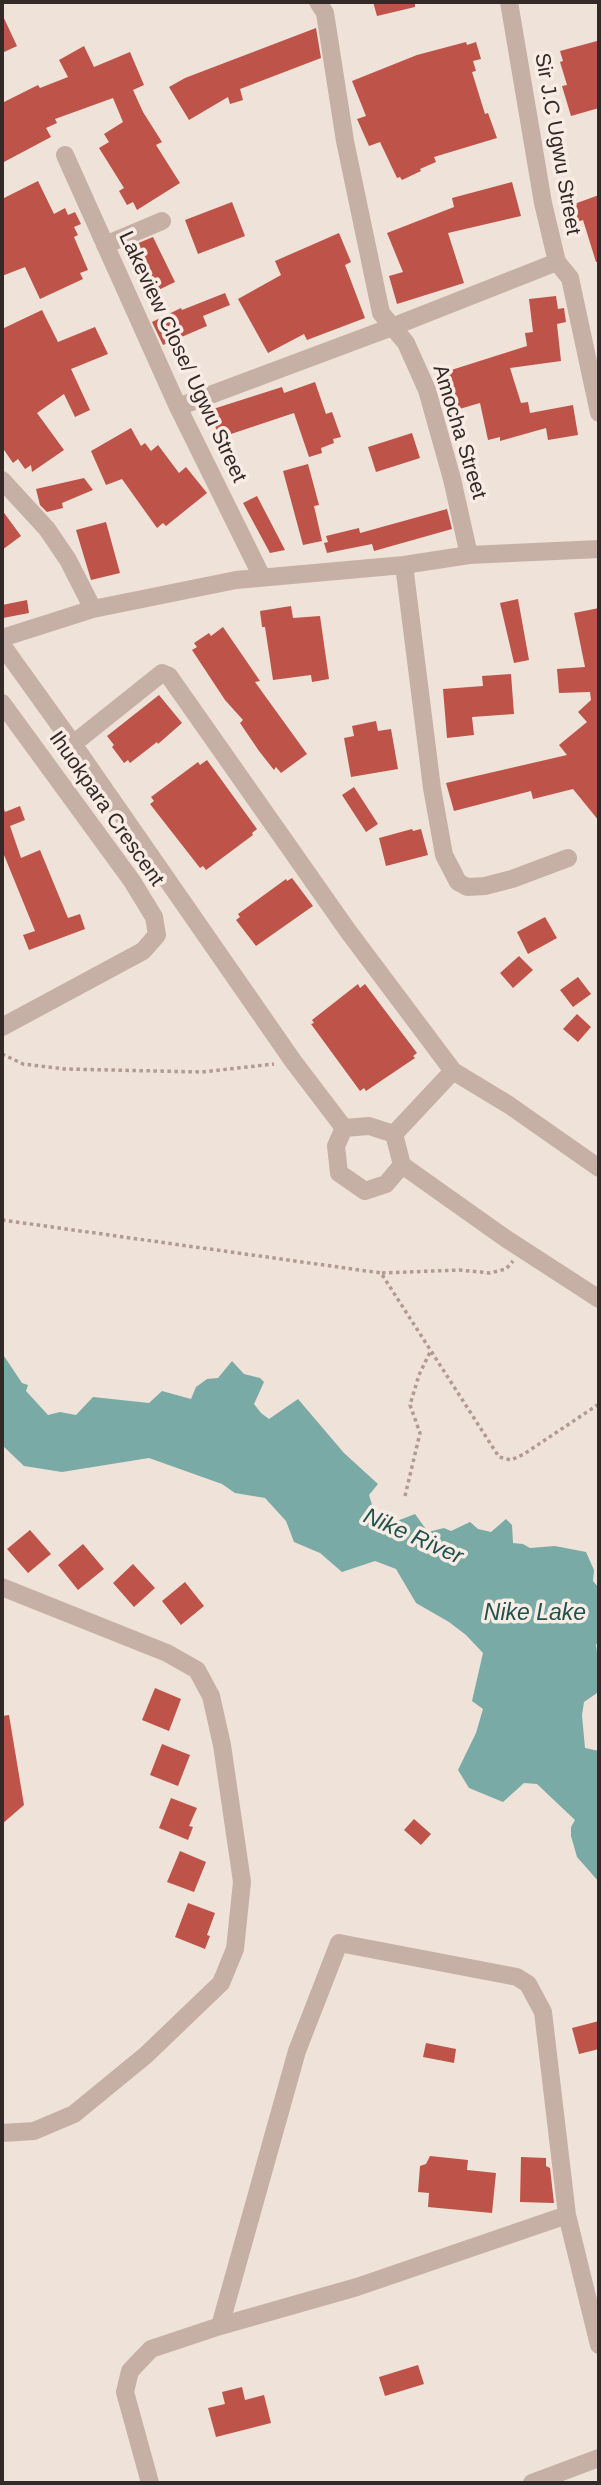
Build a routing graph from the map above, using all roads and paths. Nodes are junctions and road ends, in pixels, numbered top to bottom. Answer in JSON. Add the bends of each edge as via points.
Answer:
{"nodes":[{"id":1,"x":318,"y":2,"type":"edge"},
{"id":2,"x":509,"y":2,"type":"edge"},
{"id":3,"x":65,"y":155,"type":"dead end"},
{"id":4,"x":162,"y":221,"type":"dead end"},
{"id":5,"x":105,"y":245,"type":"junction"},
{"id":6,"x":556,"y":262,"type":"junction"},
{"id":7,"x":393,"y":327,"type":"junction"},
{"id":8,"x":178,"y":407,"type":"junction"},
{"id":9,"x":599,"y":413,"type":"edge"},
{"id":10,"x":3,"y":482,"type":"edge"},
{"id":11,"x":599,"y":549,"type":"edge"},
{"id":12,"x":469,"y":555,"type":"junction"},
{"id":13,"x":404,"y":565,"type":"junction"},
{"id":14,"x":262,"y":577,"type":"junction"},
{"id":15,"x":93,"y":609,"type":"junction"},
{"id":16,"x":2,"y":638,"type":"edge"},
{"id":17,"x":2,"y":645,"type":"edge"},
{"id":18,"x":2,"y":703,"type":"edge"},
{"id":19,"x":73,"y":744,"type":"junction"},
{"id":20,"x":568,"y":858,"type":"dead end"},
{"id":21,"x":2,"y":1027,"type":"edge"},
{"id":22,"x":2,"y":1054,"type":"edge"},
{"id":23,"x":293,"y":1061,"type":"junction"},
{"id":24,"x":453,"y":1071,"type":"junction"},
{"id":25,"x":344,"y":1128,"type":"junction"},
{"id":26,"x":394,"y":1134,"type":"junction"},
{"id":27,"x":402,"y":1165,"type":"junction"},
{"id":28,"x":599,"y":1168,"type":"edge"},
{"id":29,"x":2,"y":1220,"type":"edge"},
{"id":30,"x":524,"y":1249,"type":"junction"},
{"id":31,"x":382,"y":1273,"type":"junction"},
{"id":32,"x":599,"y":1299,"type":"edge"},
{"id":33,"x":431,"y":1350,"type":"junction"},
{"id":34,"x":599,"y":1404,"type":"edge"},
{"id":35,"x":405,"y":1496,"type":"dead end"},
{"id":36,"x":2,"y":1587,"type":"edge"},
{"id":37,"x":2,"y":2133,"type":"edge"},
{"id":38,"x":567,"y":2215,"type":"junction"},
{"id":39,"x":220,"y":2326,"type":"junction"},
{"id":40,"x":599,"y":2345,"type":"edge"},
{"id":41,"x":599,"y":2458,"type":"edge"},
{"id":42,"x":150,"y":2483,"type":"edge"},
{"id":43,"x":532,"y":2483,"type":"edge"}],
"edges":[{"from":1,"to":7,"type":"street","name":"Amocha Street","via":[[325,13],[345,141],[381,313]]},
{"from":2,"to":6,"type":"street","name":"Sir J.C Ugwu Street"},
{"from":3,"to":5,"type":"street","name":"Lakeview Close/ Ugwu Street"},
{"from":4,"to":5,"type":"street"},
{"from":5,"to":8,"type":"street","name":"Lakeview Close/ Ugwu Street"},
{"from":6,"to":7,"type":"street"},
{"from":6,"to":9,"type":"street","name":"Sir J.C Ugwu Street","via":[[570,278]]},
{"from":7,"to":8,"type":"street"},
{"from":7,"to":12,"type":"street","name":"Amocha Street","via":[[406,343],[426,390]]},
{"from":8,"to":14,"type":"street","name":"Lakeview Close/ Ugwu Street"},
{"from":10,"to":15,"type":"street","via":[[47,529]]},
{"from":11,"to":12,"type":"street"},
{"from":12,"to":13,"type":"street"},
{"from":13,"to":14,"type":"street"},
{"from":13,"to":20,"type":"street","via":[[432,788],[444,855],[458,882],[467,887],[485,886]]},
{"from":14,"to":15,"type":"street"},
{"from":15,"to":16,"type":"street"},
{"from":17,"to":19,"type":"street"},
{"from":18,"to":21,"type":"street","name":"Ihuokpara Crescent","via":[[132,881],[154,917],[157,935],[143,951]]},
{"from":19,"to":23,"type":"street"},
{"from":19,"to":24,"type":"street","via":[[162,673],[169,676],[348,931]]},
{"from":22,"to":23,"type":"path","via":[[23,1064],[54,1068],[149,1072],[235,1070]]},
{"from":23,"to":25,"type":"street"},
{"from":24,"to":26,"type":"street"},
{"from":24,"to":28,"type":"street"},
{"from":25,"to":26,"type":"street","via":[[369,1126]]},
{"from":25,"to":27,"type":"street","via":[[336,1146],[339,1173],[365,1191],[386,1184]]},
{"from":26,"to":27,"type":"street"},
{"from":27,"to":30,"type":"street"},
{"from":29,"to":31,"type":"path"},
{"from":30,"to":31,"type":"path","via":[[506,1269],[490,1273]]},
{"from":30,"to":32,"type":"street"},
{"from":31,"to":33,"type":"path"},
{"from":33,"to":34,"type":"path","via":[[499,1457],[511,1460],[524,1454]]},
{"from":33,"to":35,"type":"path","via":[[410,1405],[420,1433]]},
{"from":36,"to":37,"type":"street","via":[[167,1653],[197,1670],[211,1696],[222,1745],[242,1882],[235,1949],[221,1983],[146,2055],[74,2114],[34,2132]]},
{"from":38,"to":39,"type":"street","via":[[357,2287]]},
{"from":38,"to":39,"type":"street","via":[[543,2012],[528,1984],[516,1977],[339,1943],[297,2051]]},
{"from":38,"to":40,"type":"street"},
{"from":39,"to":42,"type":"street","via":[[150,2349],[130,2371],[125,2392]]},
{"from":41,"to":43,"type":"street"}]}
